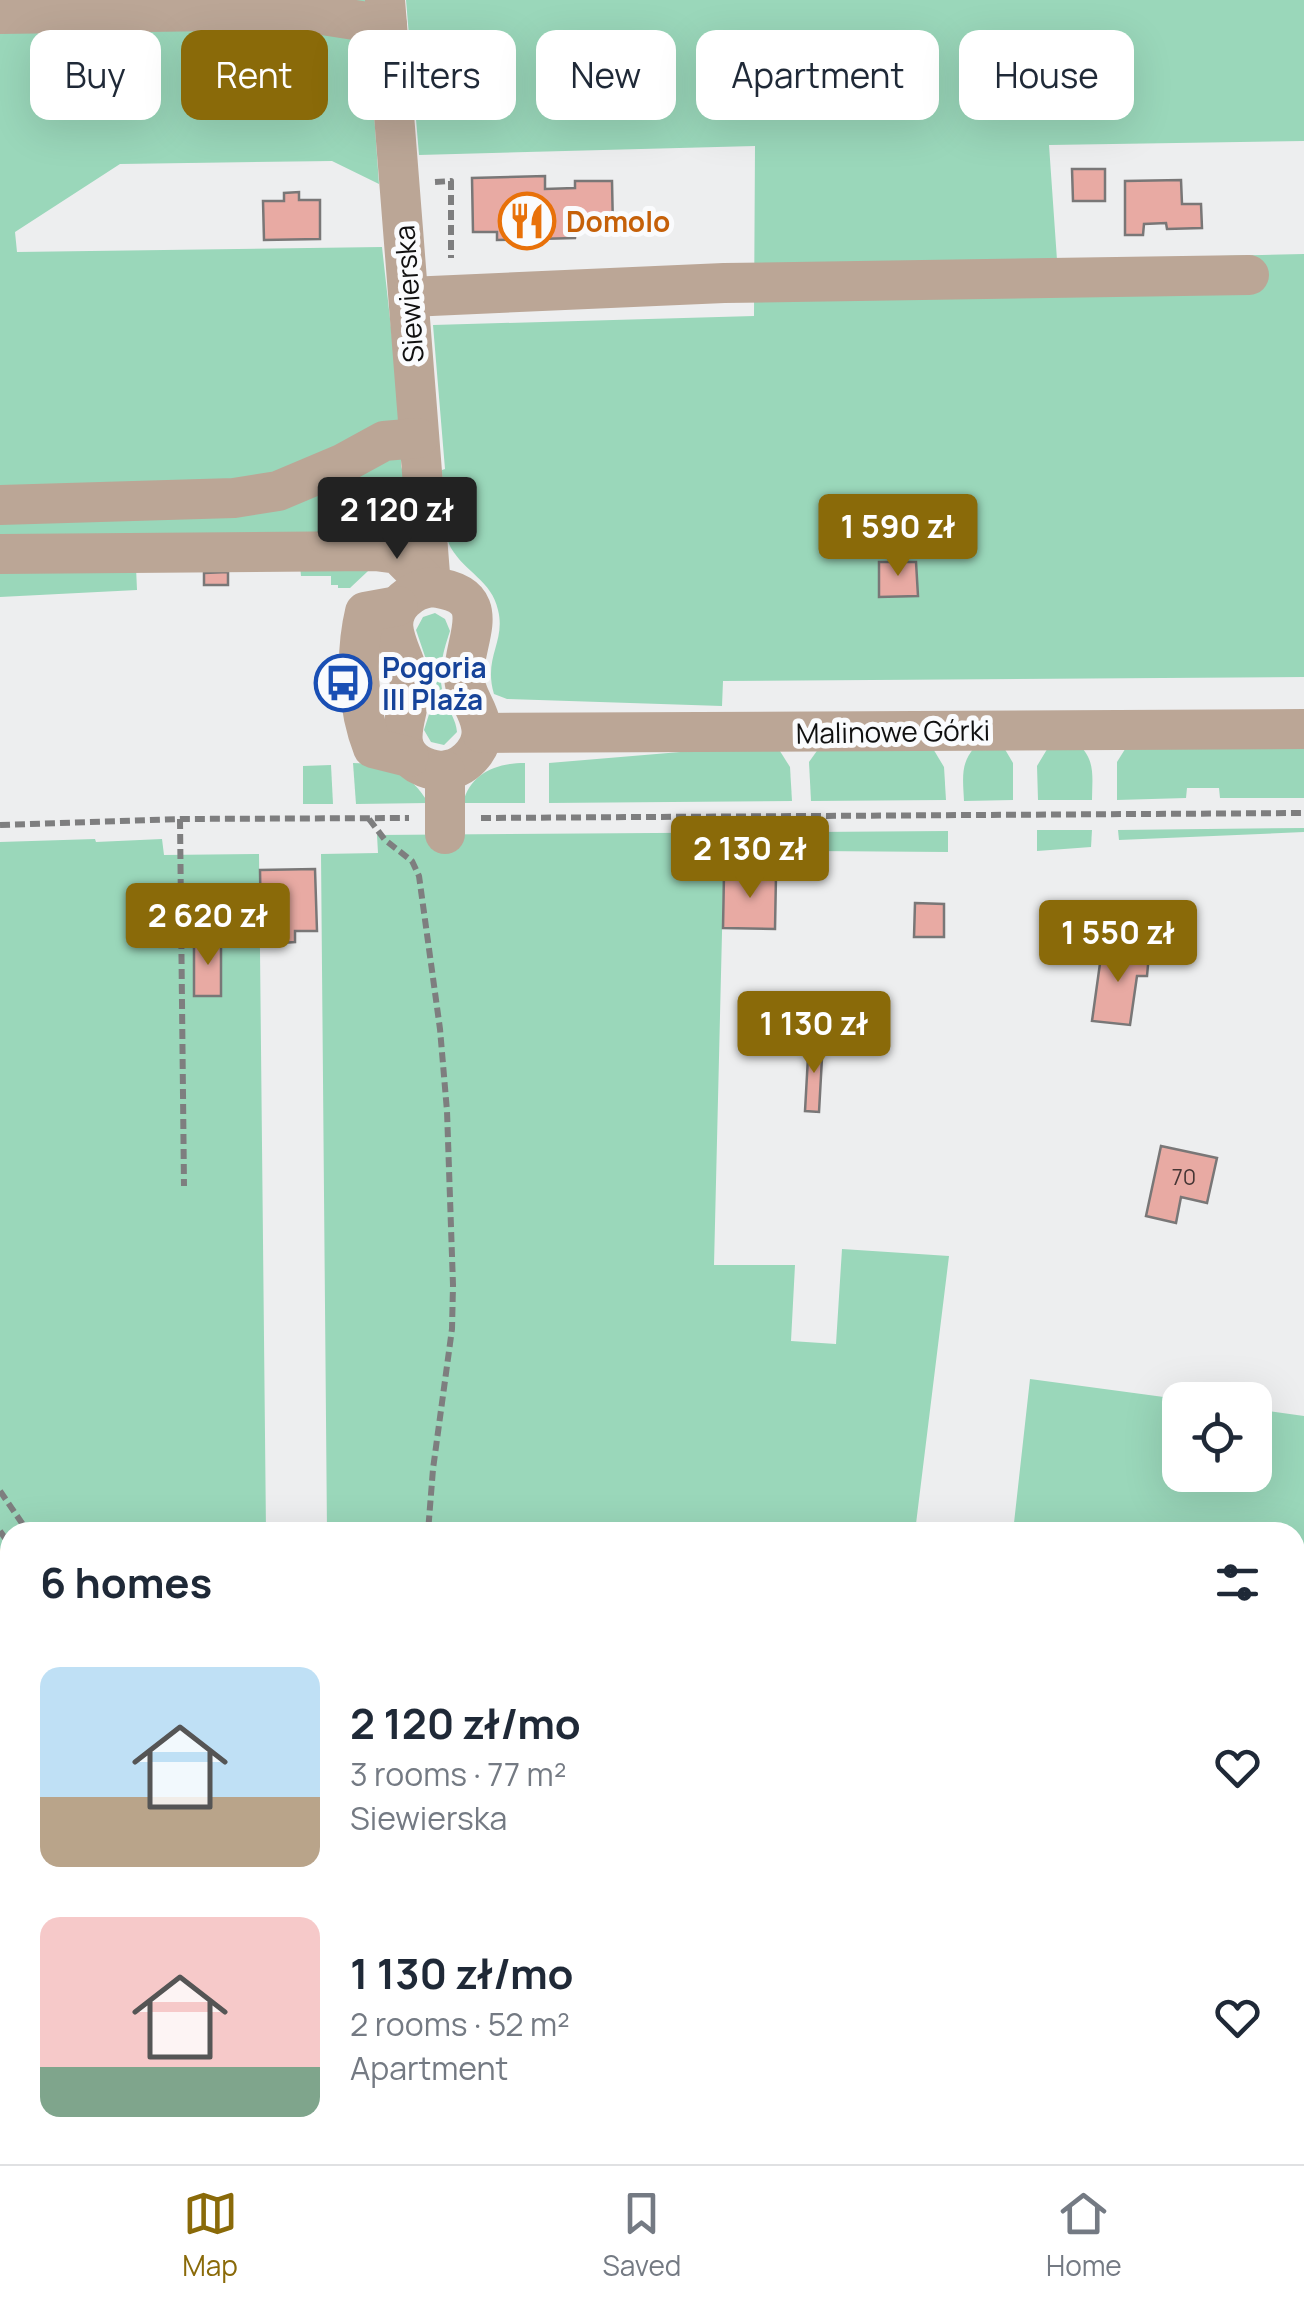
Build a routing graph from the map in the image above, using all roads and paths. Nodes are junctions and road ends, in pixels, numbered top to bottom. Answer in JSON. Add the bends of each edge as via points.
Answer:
{"nodes":[{"id":1,"x":386,"y":12,"type":"edge"},
{"id":2,"x":0,"y":14,"type":"edge"},
{"id":3,"x":432,"y":182,"type":"dead end"},
{"id":4,"x":1249,"y":275,"type":"dead end"},
{"id":5,"x":452,"y":296,"type":"junction"},
{"id":6,"x":409,"y":298,"type":"junction"},
{"id":7,"x":418,"y":438,"type":"junction"},
{"id":8,"x":0,"y":505,"type":"edge"},
{"id":9,"x":0,"y":554,"type":"edge"},
{"id":10,"x":414,"y":597,"type":"junction"},
{"id":11,"x":1304,"y":729,"type":"edge"},
{"id":12,"x":482,"y":733,"type":"junction"},
{"id":13,"x":427,"y":764,"type":"junction"},
{"id":14,"x":1304,"y":812,"type":"edge"},
{"id":15,"x":368,"y":818,"type":"junction"},
{"id":16,"x":180,"y":820,"type":"junction"},
{"id":17,"x":0,"y":825,"type":"edge"},
{"id":18,"x":445,"y":826,"type":"junction"},
{"id":19,"x":184,"y":1186,"type":"dead end"},
{"id":20,"x":0,"y":1491,"type":"edge"},
{"id":21,"x":21,"y":1522,"type":"edge"},
{"id":22,"x":429,"y":1522,"type":"edge"}],
"edges":[{"from":1,"to":2,"type":"street"},
{"from":1,"to":6,"type":"street","name":"Siewierska"},
{"from":3,"to":5,"type":"path","via":[[451,182]]},
{"from":4,"to":5,"type":"street","via":[[724,283]]},
{"from":5,"to":6,"type":"street"},
{"from":6,"to":7,"type":"street","name":"Siewierska"},
{"from":7,"to":8,"type":"street","via":[[384,441],[278,491]]},
{"from":7,"to":10,"type":"street","name":"Siewierska"},
{"from":9,"to":10,"type":"street","via":[[375,551],[398,554]]},
{"from":10,"to":12,"type":"street","via":[[453,592],[470,609],[474,632],[464,682]]},
{"from":10,"to":13,"type":"street","name":"Siewierska","via":[[393,628],[409,676],[402,736]]},
{"from":11,"to":12,"type":"street","name":"Malinowe Górki"},
{"from":12,"to":13,"type":"street","via":[[467,762]]},
{"from":13,"to":18,"type":"street","name":"Siewierska"},
{"from":14,"to":18,"type":"path"},
{"from":15,"to":16,"type":"path"},
{"from":15,"to":18,"type":"path"},
{"from":15,"to":22,"type":"path","via":[[419,876],[446,1095],[452,1329]]},
{"from":16,"to":17,"type":"path"},
{"from":16,"to":19,"type":"path"},
{"from":20,"to":21,"type":"path"}]}
